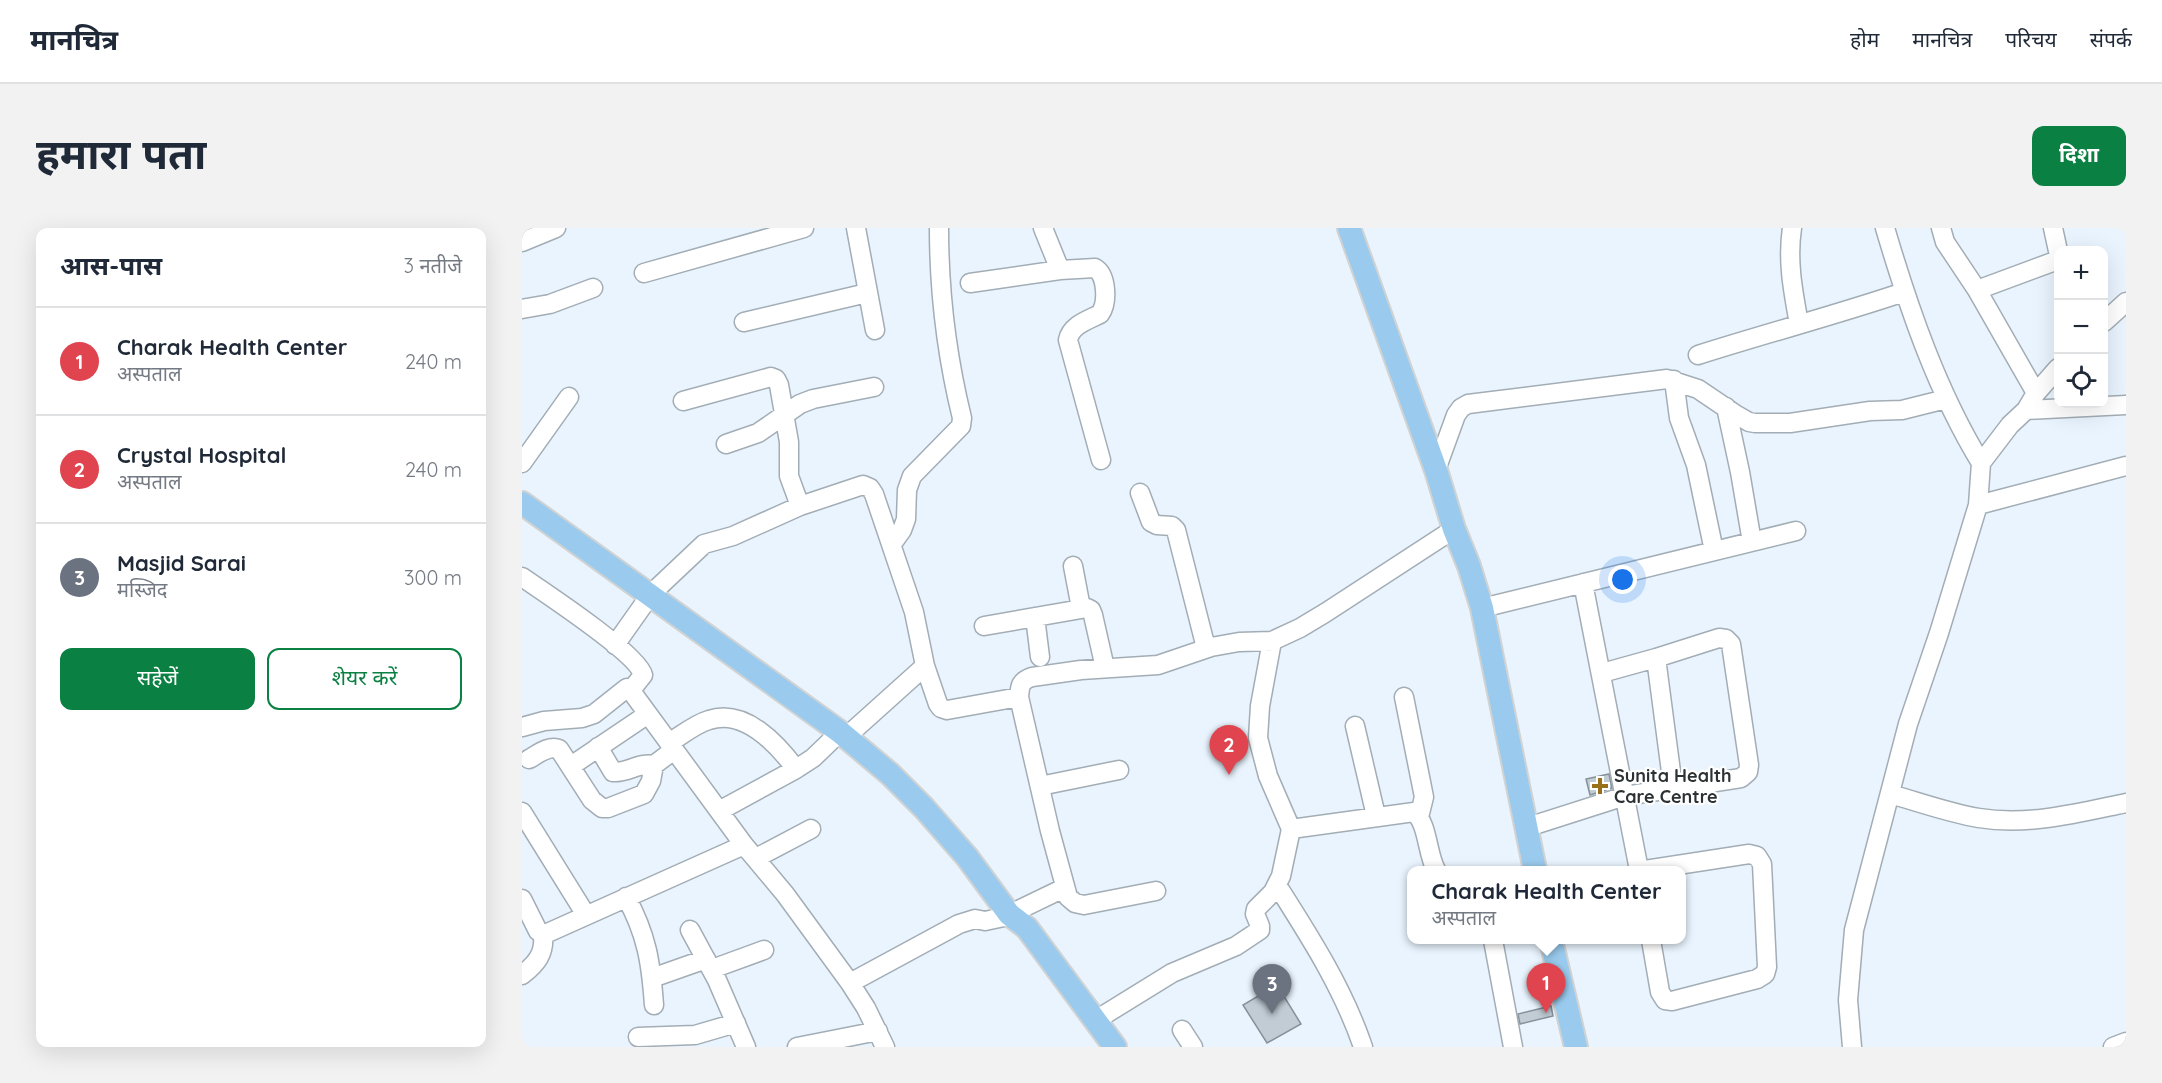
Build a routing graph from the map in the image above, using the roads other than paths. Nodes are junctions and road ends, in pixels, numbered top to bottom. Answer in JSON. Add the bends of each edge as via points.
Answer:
{"nodes":[{"id":1,"x":556,"y":228,"type":"edge"},
{"id":2,"x":804,"y":228,"type":"edge"},
{"id":3,"x":856,"y":228,"type":"edge"},
{"id":4,"x":939,"y":228,"type":"edge"},
{"id":5,"x":1043,"y":228,"type":"edge"},
{"id":6,"x":1349,"y":228,"type":"edge"},
{"id":7,"x":1792,"y":228,"type":"edge"},
{"id":8,"x":1885,"y":228,"type":"edge"},
{"id":9,"x":1941,"y":228,"type":"edge"},
{"id":10,"x":2053,"y":228,"type":"edge"},
{"id":11,"x":522,"y":242,"type":"edge"},
{"id":12,"x":2057,"y":246,"type":"edge"},
{"id":13,"x":2054,"y":261,"type":"edge"},
{"id":14,"x":1060,"y":270,"type":"junction"},
{"id":15,"x":644,"y":273,"type":"dead end"},
{"id":16,"x":970,"y":283,"type":"dead end"},
{"id":17,"x":593,"y":288,"type":"dead end"},
{"id":18,"x":1977,"y":290,"type":"junction"},
{"id":19,"x":1904,"y":292,"type":"junction"},
{"id":20,"x":867,"y":293,"type":"junction"},
{"id":21,"x":2126,"y":302,"type":"edge"},
{"id":22,"x":522,"y":309,"type":"edge"},
{"id":23,"x":2108,"y":318,"type":"edge"},
{"id":24,"x":744,"y":322,"type":"dead end"},
{"id":25,"x":1799,"y":324,"type":"junction"},
{"id":26,"x":875,"y":330,"type":"dead end"},
{"id":27,"x":1698,"y":355,"type":"dead end"},
{"id":28,"x":2054,"y":373,"type":"edge"},
{"id":29,"x":1674,"y":380,"type":"junction"},
{"id":30,"x":874,"y":387,"type":"dead end"},
{"id":31,"x":2036,"y":393,"type":"junction"},
{"id":32,"x":569,"y":397,"type":"dead end"},
{"id":33,"x":1946,"y":399,"type":"junction"},
{"id":34,"x":683,"y":401,"type":"dead end"},
{"id":35,"x":2126,"y":405,"type":"edge"},
{"id":36,"x":1725,"y":407,"type":"junction"},
{"id":37,"x":2026,"y":410,"type":"junction"},
{"id":38,"x":784,"y":415,"type":"junction"},
{"id":39,"x":726,"y":444,"type":"dead end"},
{"id":40,"x":1101,"y":460,"type":"dead end"},
{"id":41,"x":1981,"y":463,"type":"junction"},
{"id":42,"x":522,"y":464,"type":"edge"},
{"id":43,"x":2126,"y":466,"type":"edge"},
{"id":44,"x":1436,"y":470,"type":"junction"},
{"id":45,"x":522,"y":489,"type":"edge"},
{"id":46,"x":1140,"y":493,"type":"dead end"},
{"id":47,"x":522,"y":503,"type":"edge"},
{"id":48,"x":800,"y":506,"type":"junction"},
{"id":49,"x":1978,"y":506,"type":"junction"},
{"id":50,"x":1454,"y":529,"type":"junction"},
{"id":51,"x":1796,"y":531,"type":"dead end"},
{"id":52,"x":1752,"y":542,"type":"junction"},
{"id":53,"x":892,"y":544,"type":"junction"},
{"id":54,"x":1714,"y":551,"type":"junction"},
{"id":55,"x":1073,"y":566,"type":"dead end"},
{"id":56,"x":522,"y":577,"type":"edge"},
{"id":57,"x":1583,"y":583,"type":"junction"},
{"id":58,"x":656,"y":590,"type":"junction"},
{"id":59,"x":1081,"y":608,"type":"junction"},
{"id":60,"x":1482,"y":608,"type":"junction"},
{"id":61,"x":1035,"y":617,"type":"junction"},
{"id":62,"x":984,"y":626,"type":"dead end"},
{"id":63,"x":1272,"y":641,"type":"junction"},
{"id":64,"x":615,"y":645,"type":"junction"},
{"id":65,"x":1206,"y":648,"type":"junction"},
{"id":66,"x":1040,"y":657,"type":"dead end"},
{"id":67,"x":1656,"y":658,"type":"junction"},
{"id":68,"x":925,"y":666,"type":"junction"},
{"id":69,"x":1105,"y":668,"type":"junction"},
{"id":70,"x":1602,"y":673,"type":"junction"},
{"id":71,"x":632,"y":689,"type":"junction"},
{"id":72,"x":1019,"y":697,"type":"junction"},
{"id":73,"x":1404,"y":697,"type":"dead end"},
{"id":74,"x":648,"y":714,"type":"junction"},
{"id":75,"x":1354,"y":726,"type":"dead end"},
{"id":76,"x":522,"y":727,"type":"edge"},
{"id":77,"x":847,"y":732,"type":"junction"},
{"id":78,"x":598,"y":747,"type":"junction"},
{"id":79,"x":672,"y":747,"type":"junction"},
{"id":80,"x":530,"y":759,"type":"dead end"},
{"id":81,"x":654,"y":765,"type":"junction"},
{"id":82,"x":571,"y":766,"type":"junction"},
{"id":83,"x":796,"y":769,"type":"junction"},
{"id":84,"x":1119,"y":770,"type":"dead end"},
{"id":85,"x":1040,"y":786,"type":"junction"},
{"id":86,"x":1674,"y":787,"type":"junction"},
{"id":87,"x":1890,"y":794,"type":"junction"},
{"id":88,"x":1625,"y":796,"type":"junction"},
{"id":89,"x":2126,"y":803,"type":"edge"},
{"id":90,"x":522,"y":812,"type":"edge"},
{"id":91,"x":719,"y":812,"type":"junction"},
{"id":92,"x":1376,"y":816,"type":"junction"},
{"id":93,"x":1419,"y":816,"type":"junction"},
{"id":94,"x":1525,"y":828,"type":"junction"},
{"id":95,"x":812,"y":829,"type":"dead end"},
{"id":96,"x":1291,"y":829,"type":"junction"},
{"id":97,"x":750,"y":852,"type":"junction"},
{"id":98,"x":1434,"y":866,"type":"edge"},
{"id":99,"x":1534,"y":866,"type":"edge"},
{"id":100,"x":1638,"y":866,"type":"edge"},
{"id":101,"x":1671,"y":866,"type":"edge"},
{"id":102,"x":1277,"y":885,"type":"junction"},
{"id":103,"x":1064,"y":888,"type":"junction"},
{"id":104,"x":1156,"y":891,"type":"dead end"},
{"id":105,"x":626,"y":897,"type":"junction"},
{"id":106,"x":522,"y":899,"type":"edge"},
{"id":107,"x":586,"y":915,"type":"junction"},
{"id":108,"x":1019,"y":917,"type":"junction"},
{"id":109,"x":690,"y":930,"type":"dead end"},
{"id":110,"x":543,"y":935,"type":"junction"},
{"id":111,"x":1494,"y":944,"type":"edge"},
{"id":112,"x":1552,"y":944,"type":"edge"},
{"id":113,"x":1652,"y":944,"type":"edge"},
{"id":114,"x":764,"y":950,"type":"dead end"},
{"id":115,"x":709,"y":964,"type":"junction"},
{"id":116,"x":522,"y":975,"type":"edge"},
{"id":117,"x":652,"y":978,"type":"junction"},
{"id":118,"x":850,"y":983,"type":"junction"},
{"id":119,"x":654,"y":1005,"type":"dead end"},
{"id":120,"x":1096,"y":1020,"type":"junction"},
{"id":121,"x":736,"y":1023,"type":"junction"},
{"id":122,"x":1182,"y":1030,"type":"dead end"},
{"id":123,"x":638,"y":1037,"type":"dead end"},
{"id":124,"x":881,"y":1039,"type":"edge"},
{"id":125,"x":2126,"y":1042,"type":"edge"},
{"id":126,"x":746,"y":1047,"type":"edge"},
{"id":127,"x":797,"y":1047,"type":"edge"},
{"id":128,"x":1114,"y":1047,"type":"edge"},
{"id":129,"x":1193,"y":1047,"type":"edge"},
{"id":130,"x":1363,"y":1047,"type":"edge"},
{"id":131,"x":1513,"y":1047,"type":"edge"},
{"id":132,"x":1576,"y":1047,"type":"edge"},
{"id":133,"x":1852,"y":1047,"type":"edge"},
{"id":134,"x":2113,"y":1047,"type":"edge"}],
"edges":[{"from":1,"to":11,"type":"street"},
{"from":2,"to":15,"type":"street"},
{"from":3,"to":20,"type":"street"},
{"from":4,"to":53,"type":"street","via":[[949,357],[962,426],[912,476],[907,490],[906,519]]},
{"from":5,"to":14,"type":"street"},
{"from":6,"to":44,"type":"main road"},
{"from":7,"to":25,"type":"street","via":[[1790,265]]},
{"from":8,"to":19,"type":"street"},
{"from":9,"to":18,"type":"street","via":[[1945,242]]},
{"from":10,"to":12,"type":"street"},
{"from":13,"to":18,"type":"street"},
{"from":14,"to":16,"type":"street"},
{"from":14,"to":40,"type":"street","via":[[1095,268],[1103,276],[1103,310],[1074,328],[1068,340]]},
{"from":17,"to":22,"type":"street"},
{"from":18,"to":31,"type":"street"},
{"from":19,"to":25,"type":"street"},
{"from":19,"to":33,"type":"street"},
{"from":20,"to":24,"type":"street"},
{"from":20,"to":26,"type":"street"},
{"from":21,"to":23,"type":"street"},
{"from":25,"to":27,"type":"street"},
{"from":28,"to":31,"type":"street"},
{"from":29,"to":36,"type":"street","via":[[1698,389]]},
{"from":29,"to":44,"type":"street","via":[[1468,404],[1456,415]]},
{"from":29,"to":54,"type":"street","via":[[1679,418],[1696,465]]},
{"from":30,"to":38,"type":"street","via":[[813,399]]},
{"from":31,"to":37,"type":"street"},
{"from":32,"to":42,"type":"street"},
{"from":33,"to":36,"type":"street","via":[[1902,410],[1790,423],[1749,422]]},
{"from":33,"to":41,"type":"street"},
{"from":34,"to":38,"type":"street","via":[[771,377],[776,379]]},
{"from":35,"to":37,"type":"street"},
{"from":36,"to":52,"type":"street"},
{"from":37,"to":41,"type":"street"},
{"from":38,"to":39,"type":"street","via":[[758,433]]},
{"from":38,"to":48,"type":"street","via":[[789,476]]},
{"from":41,"to":49,"type":"street"},
{"from":43,"to":49,"type":"street"},
{"from":44,"to":50,"type":"main road"},
{"from":45,"to":58,"type":"main road"},
{"from":46,"to":65,"type":"street","via":[[1151,522],[1172,525],[1176,530]]},
{"from":47,"to":58,"type":"main road"},
{"from":48,"to":53,"type":"street","via":[[856,486],[870,488]]},
{"from":48,"to":58,"type":"street","via":[[733,536],[704,544]]},
{"from":49,"to":87,"type":"street","via":[[1908,724]]},
{"from":50,"to":60,"type":"main road"},
{"from":50,"to":63,"type":"street","via":[[1325,613]]},
{"from":51,"to":52,"type":"street"},
{"from":52,"to":54,"type":"street"},
{"from":53,"to":68,"type":"street","via":[[914,612]]},
{"from":54,"to":57,"type":"street"},
{"from":55,"to":59,"type":"street"},
{"from":56,"to":64,"type":"street"},
{"from":57,"to":60,"type":"street"},
{"from":57,"to":70,"type":"street"},
{"from":58,"to":64,"type":"street"},
{"from":58,"to":77,"type":"main road"},
{"from":59,"to":61,"type":"street"},
{"from":59,"to":69,"type":"street","via":[[1091,610]]},
{"from":60,"to":94,"type":"main road"},
{"from":61,"to":62,"type":"street"},
{"from":61,"to":66,"type":"street"},
{"from":63,"to":65,"type":"street"},
{"from":63,"to":96,"type":"street","via":[[1258,738],[1268,776]]},
{"from":64,"to":71,"type":"street","via":[[643,675]]},
{"from":65,"to":69,"type":"street","via":[[1158,665]]},
{"from":67,"to":70,"type":"street"},
{"from":67,"to":86,"type":"street"},
{"from":67,"to":86,"type":"street","via":[[1719,638],[1731,644],[1749,765],[1741,778]]},
{"from":68,"to":72,"type":"street","via":[[938,704],[947,710]]},
{"from":68,"to":77,"type":"street"},
{"from":69,"to":72,"type":"street","via":[[1032,677],[1020,685]]},
{"from":70,"to":88,"type":"street"},
{"from":71,"to":74,"type":"street"},
{"from":71,"to":76,"type":"street","via":[[582,718]]},
{"from":72,"to":85,"type":"street"},
{"from":73,"to":93,"type":"street","via":[[1424,797]]},
{"from":74,"to":78,"type":"street"},
{"from":74,"to":79,"type":"street"},
{"from":75,"to":92,"type":"street"},
{"from":77,"to":83,"type":"street"},
{"from":77,"to":108,"type":"main road","via":[[901,768],[957,826]]},
{"from":78,"to":81,"type":"street","via":[[613,772],[647,763]]},
{"from":78,"to":82,"type":"street"},
{"from":79,"to":81,"type":"street"},
{"from":79,"to":83,"type":"street","via":[[700,723],[729,718],[760,731]]},
{"from":79,"to":91,"type":"street"},
{"from":80,"to":82,"type":"street","via":[[554,747]]},
{"from":81,"to":82,"type":"street","via":[[644,794],[608,808],[592,800]]},
{"from":83,"to":91,"type":"street"},
{"from":84,"to":85,"type":"street"},
{"from":85,"to":103,"type":"street"},
{"from":86,"to":88,"type":"street"},
{"from":87,"to":89,"type":"street","via":[[1980,818],[2052,819]]},
{"from":87,"to":133,"type":"street","via":[[1849,963]]},
{"from":88,"to":94,"type":"street"},
{"from":88,"to":100,"type":"street"},
{"from":90,"to":107,"type":"street"},
{"from":91,"to":97,"type":"street"},
{"from":92,"to":93,"type":"street","via":[[1406,812]]},
{"from":92,"to":96,"type":"street"},
{"from":93,"to":98,"type":"street"},
{"from":94,"to":99,"type":"main road"},
{"from":95,"to":97,"type":"street"},
{"from":96,"to":102,"type":"street"},
{"from":97,"to":105,"type":"street"},
{"from":97,"to":118,"type":"street"},
{"from":101,"to":113,"type":"street","via":[[1757,856],[1762,864],[1767,967],[1757,979],[1672,1001],[1660,992]]},
{"from":102,"to":120,"type":"street","via":[[1256,909],[1260,930],[1255,935],[1172,973]]},
{"from":102,"to":130,"type":"street","via":[[1323,960]]},
{"from":103,"to":104,"type":"street","via":[[1075,903],[1084,905]]},
{"from":103,"to":108,"type":"street"},
{"from":105,"to":107,"type":"street"},
{"from":105,"to":117,"type":"street","via":[[643,932]]},
{"from":106,"to":110,"type":"street","via":[[537,931]]},
{"from":107,"to":110,"type":"street"},
{"from":108,"to":118,"type":"street","via":[[975,919],[959,924]]},
{"from":108,"to":120,"type":"main road"},
{"from":109,"to":115,"type":"street"},
{"from":110,"to":116,"type":"street","via":[[543,952]]},
{"from":111,"to":131,"type":"street"},
{"from":112,"to":132,"type":"main road"},
{"from":114,"to":115,"type":"street"},
{"from":115,"to":117,"type":"street"},
{"from":115,"to":121,"type":"street"},
{"from":117,"to":119,"type":"street"},
{"from":118,"to":124,"type":"street"},
{"from":120,"to":128,"type":"main road"},
{"from":121,"to":123,"type":"street","via":[[683,1036]]},
{"from":121,"to":126,"type":"street"},
{"from":122,"to":129,"type":"street"},
{"from":124,"to":127,"type":"street"},
{"from":125,"to":134,"type":"street"}]}
